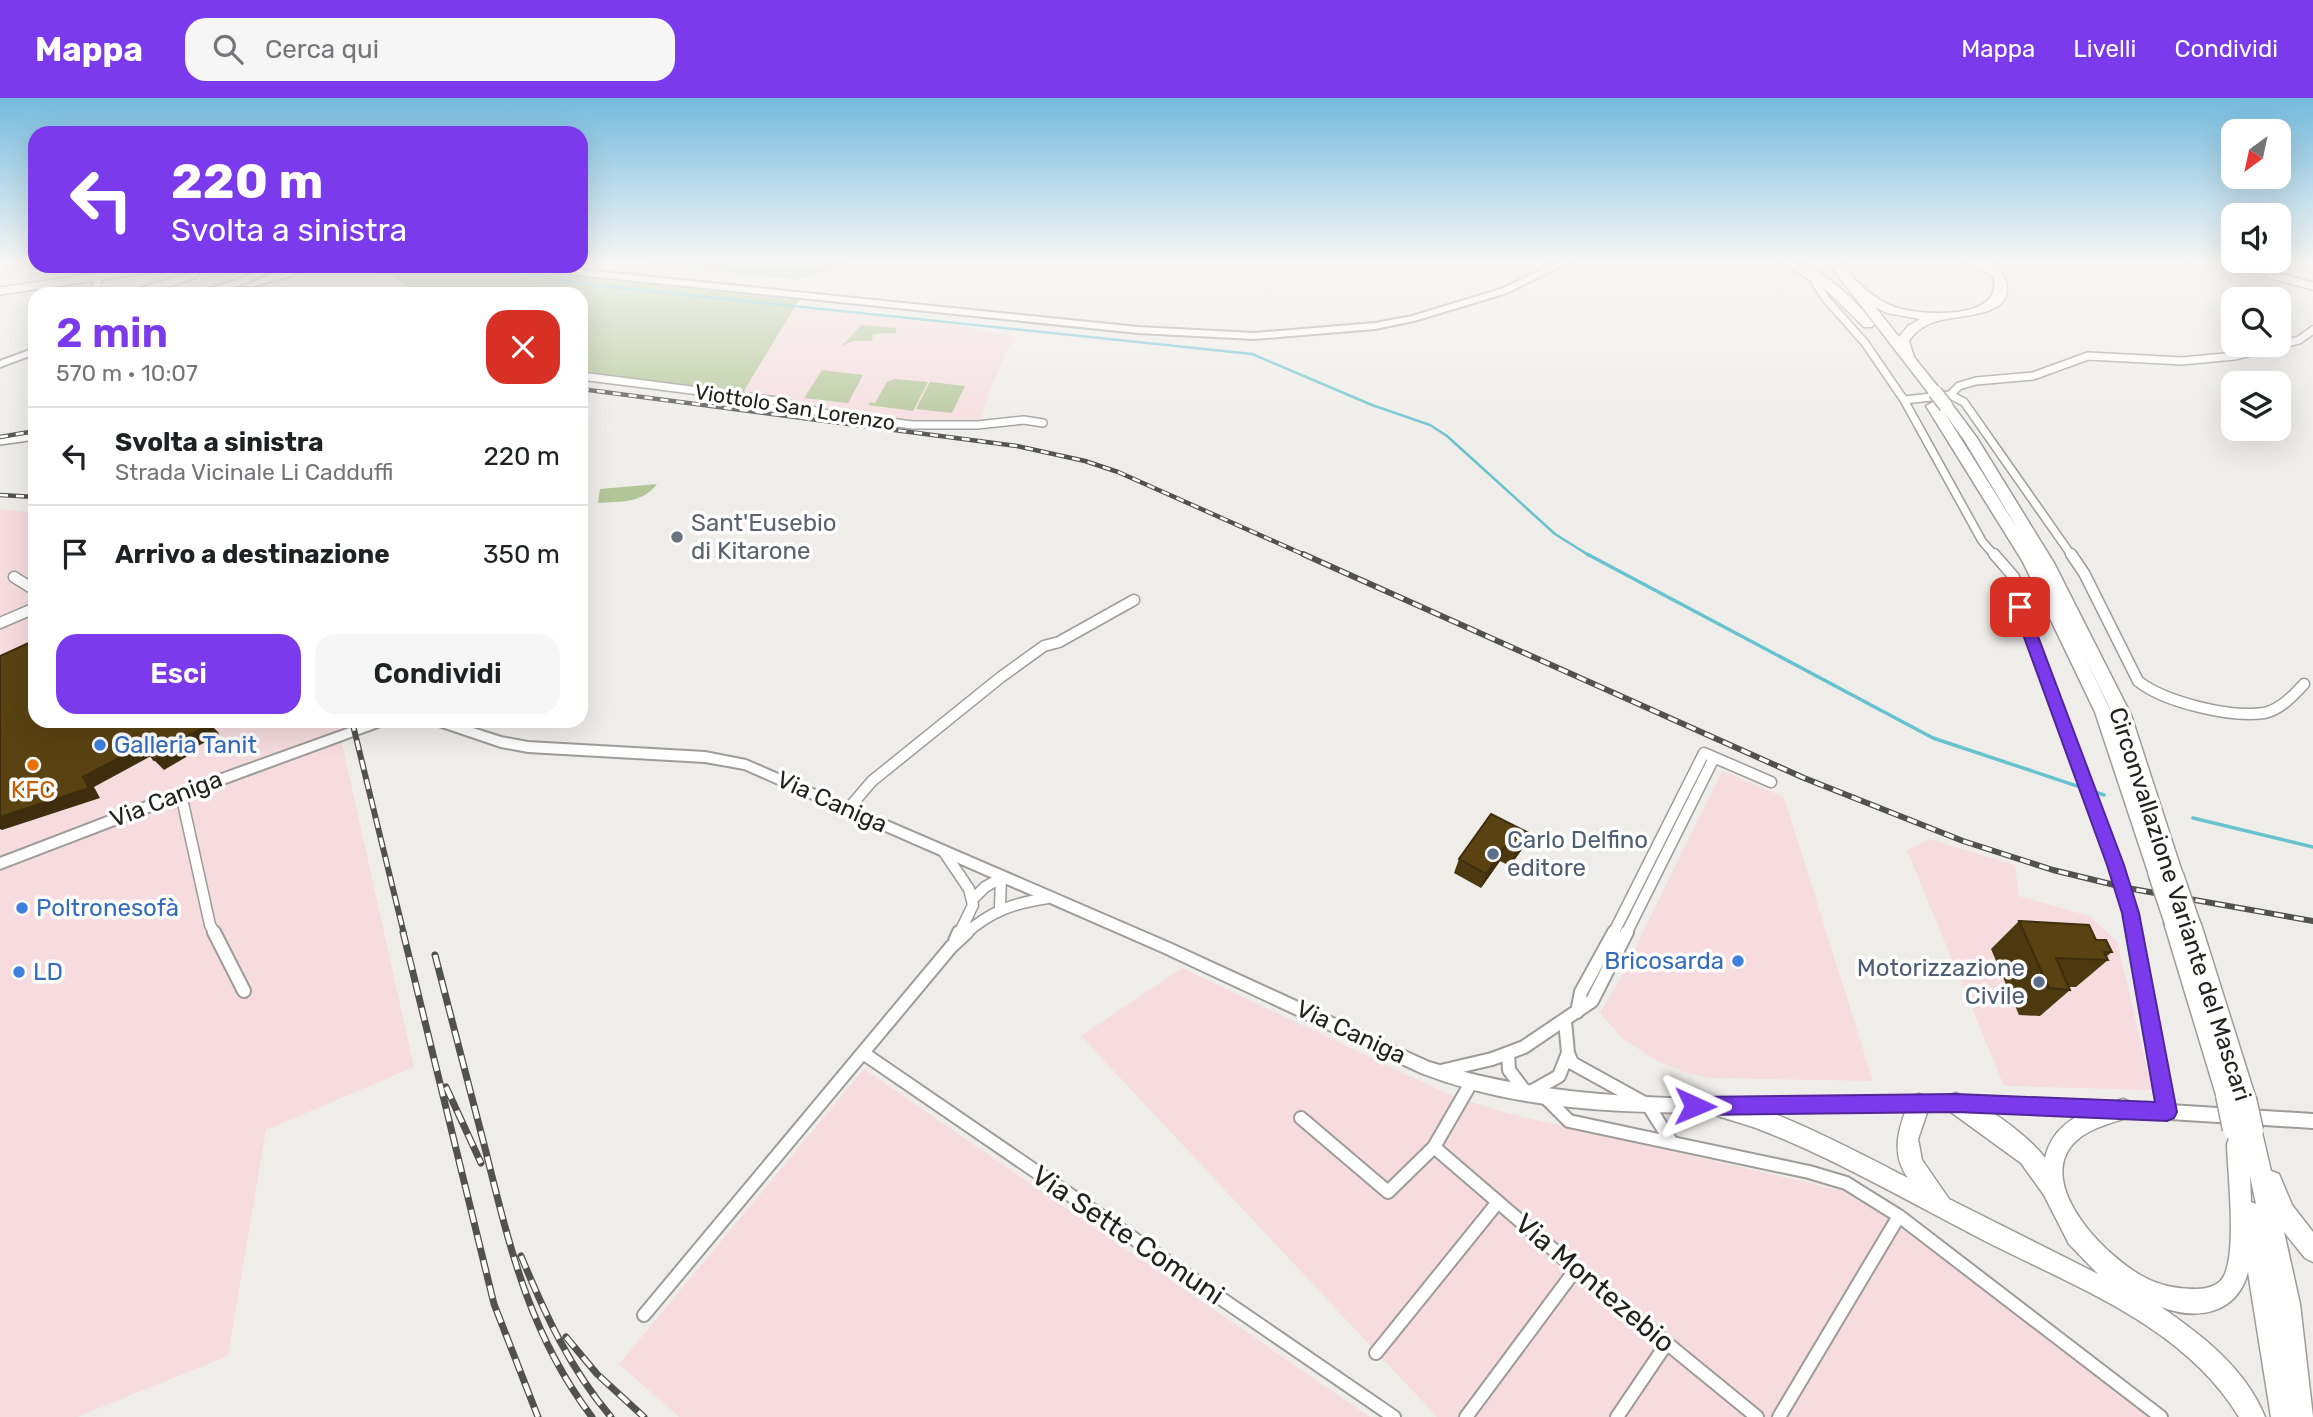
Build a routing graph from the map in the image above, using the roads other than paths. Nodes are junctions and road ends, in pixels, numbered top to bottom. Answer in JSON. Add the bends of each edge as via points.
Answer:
{"nodes":[{"id":1,"x":1056,"y":322,"type":"edge"},
{"id":2,"x":1127,"y":322,"type":"edge"},
{"id":3,"x":1350,"y":322,"type":"edge"},
{"id":4,"x":1397,"y":322,"type":"edge"},
{"id":5,"x":1846,"y":322,"type":"edge"},
{"id":6,"x":1868,"y":322,"type":"edge"},
{"id":7,"x":1873,"y":322,"type":"edge"},
{"id":8,"x":1877,"y":322,"type":"edge"},
{"id":9,"x":1925,"y":322,"type":"edge"},
{"id":10,"x":2313,"y":330,"type":"edge"},
{"id":11,"x":28,"y":354,"type":"edge"},
{"id":12,"x":28,"y":360,"type":"edge"},
{"id":13,"x":1906,"y":361,"type":"junction"},
{"id":14,"x":0,"y":365,"type":"edge"},
{"id":15,"x":0,"y":370,"type":"edge"},
{"id":16,"x":588,"y":377,"type":"edge"},
{"id":17,"x":1937,"y":398,"type":"junction"},
{"id":18,"x":1904,"y":400,"type":"junction"},
{"id":19,"x":1043,"y":423,"type":"dead end"},
{"id":20,"x":28,"y":437,"type":"edge"},
{"id":21,"x":0,"y":442,"type":"edge"},
{"id":22,"x":14,"y":577,"type":"dead end"},
{"id":23,"x":28,"y":586,"type":"edge"},
{"id":24,"x":1135,"y":600,"type":"dead end"},
{"id":25,"x":28,"y":611,"type":"edge"},
{"id":26,"x":0,"y":623,"type":"edge"},
{"id":27,"x":2304,"y":684,"type":"dead end"},
{"id":28,"x":363,"y":728,"type":"edge"},
{"id":29,"x":459,"y":728,"type":"edge"},
{"id":30,"x":1771,"y":782,"type":"dead end"},
{"id":31,"x":181,"y":794,"type":"junction"},
{"id":32,"x":848,"y":809,"type":"junction"},
{"id":33,"x":30,"y":850,"type":"junction"},
{"id":34,"x":944,"y":852,"type":"junction"},
{"id":35,"x":0,"y":856,"type":"edge"},
{"id":36,"x":0,"y":864,"type":"edge"},
{"id":37,"x":1001,"y":878,"type":"junction"},
{"id":38,"x":1048,"y":898,"type":"junction"},
{"id":39,"x":972,"y":900,"type":"junction"},
{"id":40,"x":1000,"y":907,"type":"junction"},
{"id":41,"x":951,"y":947,"type":"junction"},
{"id":42,"x":244,"y":991,"type":"dead end"},
{"id":43,"x":1565,"y":1021,"type":"junction"},
{"id":44,"x":863,"y":1053,"type":"junction"},
{"id":45,"x":1508,"y":1053,"type":"junction"},
{"id":46,"x":1568,"y":1053,"type":"junction"},
{"id":47,"x":1437,"y":1072,"type":"junction"},
{"id":48,"x":1471,"y":1083,"type":"junction"},
{"id":49,"x":1527,"y":1094,"type":"junction"},
{"id":50,"x":1546,"y":1098,"type":"junction"},
{"id":51,"x":1956,"y":1103,"type":"junction"},
{"id":52,"x":1919,"y":1104,"type":"junction"},
{"id":53,"x":1648,"y":1105,"type":"junction"},
{"id":54,"x":1718,"y":1106,"type":"junction"},
{"id":55,"x":2123,"y":1110,"type":"junction"},
{"id":56,"x":2167,"y":1112,"type":"junction"},
{"id":57,"x":1301,"y":1118,"type":"dead end"},
{"id":58,"x":2313,"y":1121,"type":"edge"},
{"id":59,"x":2245,"y":1138,"type":"junction"},
{"id":60,"x":1672,"y":1143,"type":"junction"},
{"id":61,"x":1434,"y":1147,"type":"junction"},
{"id":62,"x":2052,"y":1187,"type":"junction"},
{"id":63,"x":1498,"y":1202,"type":"junction"},
{"id":64,"x":1945,"y":1208,"type":"junction"},
{"id":65,"x":1899,"y":1216,"type":"junction"},
{"id":66,"x":2313,"y":1250,"type":"edge"},
{"id":67,"x":1576,"y":1269,"type":"junction"},
{"id":68,"x":644,"y":1315,"type":"dead end"},
{"id":69,"x":1667,"y":1343,"type":"junction"},
{"id":70,"x":1376,"y":1353,"type":"dead end"},
{"id":71,"x":1394,"y":1417,"type":"edge"},
{"id":72,"x":1466,"y":1417,"type":"edge"},
{"id":73,"x":1617,"y":1417,"type":"edge"},
{"id":74,"x":1758,"y":1417,"type":"edge"},
{"id":75,"x":1779,"y":1417,"type":"edge"},
{"id":76,"x":2161,"y":1417,"type":"edge"},
{"id":77,"x":2253,"y":1417,"type":"edge"},
{"id":78,"x":2283,"y":1417,"type":"edge"},
{"id":79,"x":2302,"y":1417,"type":"edge"}],
"edges":[{"from":1,"to":4,"type":"street","via":[[1254,336]]},
{"from":2,"to":3,"type":"main road","via":[[1253,330]]},
{"from":5,"to":18,"type":"street"},
{"from":6,"to":13,"type":"highway"},
{"from":7,"to":13,"type":"highway","name":"Circonvallazione Variante del Mascari"},
{"from":8,"to":13,"type":"highway","name":"Circonvallazione Variante del Mascari"},
{"from":9,"to":13,"type":"highway","via":[[1903,341]]},
{"from":10,"to":17,"type":"street","via":[[2299,340],[2213,360],[2088,356],[2033,376],[1976,381]]},
{"from":11,"to":14,"type":"street"},
{"from":12,"to":15,"type":"street"},
{"from":13,"to":17,"type":"highway","name":"Circonvallazione Variante del Mascari"},
{"from":16,"to":19,"type":"street","name":"Viottolo San Lorenzo","via":[[778,401],[823,413],[912,425]]},
{"from":17,"to":18,"type":"street"},
{"from":17,"to":27,"type":"street","via":[[1964,402],[2084,573],[2138,681],[2153,693],[2219,711],[2266,713],[2288,701]]},
{"from":17,"to":59,"type":"highway","name":"Circonvallazione Variante del Mascari","bridge":true,"via":[[1970,438],[2046,563],[2122,715]]},
{"from":18,"to":56,"type":"street","via":[[1982,541],[2014,577],[2020,607],[2130,913]]},
{"from":20,"to":21,"type":"street"},
{"from":22,"to":23,"type":"street"},
{"from":24,"to":32,"type":"street","via":[[1044,646],[1001,677],[872,781]]},
{"from":25,"to":26,"type":"street"},
{"from":28,"to":31,"type":"street","name":"Via Caniga"},
{"from":29,"to":32,"type":"street","name":"Via Caniga","via":[[528,747],[705,757],[747,765]]},
{"from":30,"to":43,"type":"street","via":[[1709,756],[1592,1001]]},
{"from":31,"to":33,"type":"street","name":"Via Caniga"},
{"from":31,"to":42,"type":"street","via":[[210,925]]},
{"from":32,"to":34,"type":"street","name":"Via Caniga"},
{"from":33,"to":35,"type":"street","name":"Via Caniga"},
{"from":33,"to":36,"type":"street","name":"Via Caniga"},
{"from":34,"to":37,"type":"street","name":"Via Caniga"},
{"from":34,"to":39,"type":"street"},
{"from":37,"to":38,"type":"street","name":"Via Caniga"},
{"from":37,"to":39,"type":"street"},
{"from":37,"to":40,"type":"street"},
{"from":38,"to":40,"type":"street"},
{"from":38,"to":47,"type":"street","name":"Via Caniga"},
{"from":39,"to":41,"type":"street"},
{"from":40,"to":41,"type":"street"},
{"from":41,"to":44,"type":"street"},
{"from":43,"to":45,"type":"street"},
{"from":43,"to":46,"type":"street"},
{"from":44,"to":68,"type":"street"},
{"from":44,"to":71,"type":"street","name":"Via Sette Comuni"},
{"from":45,"to":47,"type":"street"},
{"from":45,"to":49,"type":"street","via":[[1509,1070]]},
{"from":46,"to":49,"type":"street","via":[[1559,1076]]},
{"from":46,"to":53,"type":"street","via":[[1572,1063]]},
{"from":47,"to":48,"type":"street","name":"Via Caniga"},
{"from":48,"to":49,"type":"main road","name":"Via Caniga"},
{"from":48,"to":61,"type":"street"},
{"from":49,"to":50,"type":"main road","name":"Via Caniga"},
{"from":50,"to":53,"type":"street","name":"Via Caniga"},
{"from":50,"to":60,"type":"street","via":[[1569,1121]]},
{"from":51,"to":52,"type":"street","name":"Via Caniga"},
{"from":51,"to":55,"type":"street","name":"Via Caniga"},
{"from":51,"to":62,"type":"highway","via":[[2029,1155]]},
{"from":52,"to":54,"type":"street","name":"Via Caniga"},
{"from":52,"to":64,"type":"highway","via":[[1907,1139],[1912,1165]]},
{"from":53,"to":54,"type":"street","name":"Via Caniga"},
{"from":53,"to":60,"type":"street"},
{"from":54,"to":64,"type":"highway","via":[[1763,1120]]},
{"from":55,"to":56,"type":"street","name":"Via Caniga"},
{"from":55,"to":62,"type":"highway","via":[[2082,1124],[2062,1139],[2053,1159]]},
{"from":56,"to":58,"type":"street","name":"Via Caniga"},
{"from":57,"to":61,"type":"street","via":[[1388,1192]]},
{"from":59,"to":62,"type":"highway","via":[[2242,1250],[2233,1285],[2211,1301],[2176,1301],[2141,1288],[2106,1265],[2077,1236]]},
{"from":59,"to":66,"type":"highway","via":[[2284,1213]]},
{"from":59,"to":78,"type":"highway","name":"Circonvallazione Variante del Mascari"},
{"from":59,"to":79,"type":"highway","name":"Circonvallazione Variante del Mascari","via":[[2288,1304]]},
{"from":60,"to":65,"type":"street","via":[[1846,1183]]},
{"from":61,"to":63,"type":"street","name":"Via Montezebio"},
{"from":63,"to":67,"type":"street","name":"Via Montezebio"},
{"from":63,"to":70,"type":"street"},
{"from":64,"to":77,"type":"highway","via":[[2177,1329],[2213,1360]]},
{"from":65,"to":75,"type":"street"},
{"from":65,"to":76,"type":"street"},
{"from":67,"to":69,"type":"street","name":"Via Montezebio"},
{"from":67,"to":72,"type":"street"},
{"from":69,"to":73,"type":"street"},
{"from":69,"to":74,"type":"street","name":"Via Montezebio"}]}
